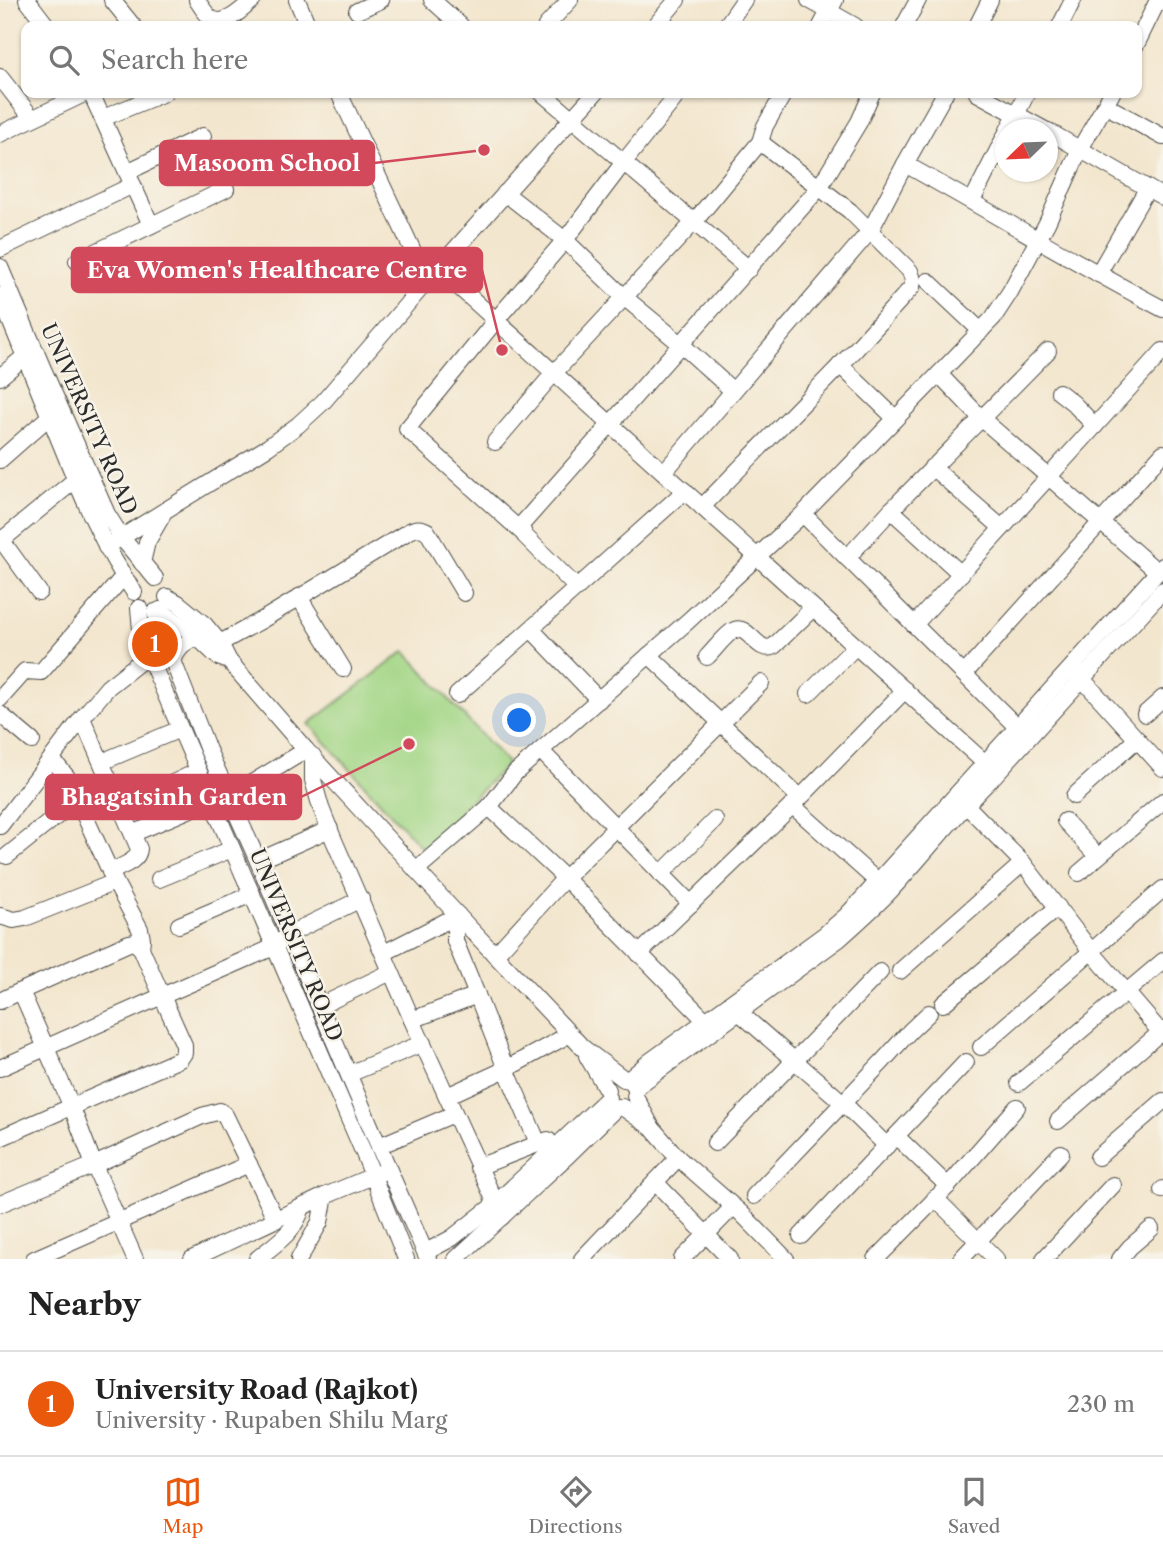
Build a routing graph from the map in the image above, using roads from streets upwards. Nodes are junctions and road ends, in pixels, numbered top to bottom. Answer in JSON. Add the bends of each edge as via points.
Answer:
{"nodes":[{"id":1,"x":27,"y":0,"type":"edge"},
{"id":2,"x":112,"y":0,"type":"edge"},
{"id":3,"x":197,"y":0,"type":"edge"},
{"id":4,"x":253,"y":0,"type":"edge"},
{"id":5,"x":297,"y":0,"type":"edge"},
{"id":6,"x":381,"y":0,"type":"edge"},
{"id":7,"x":433,"y":0,"type":"edge"},
{"id":8,"x":546,"y":0,"type":"edge"},
{"id":9,"x":677,"y":0,"type":"edge"},
{"id":10,"x":744,"y":0,"type":"edge"},
{"id":11,"x":809,"y":0,"type":"edge"},
{"id":12,"x":918,"y":0,"type":"edge"},
{"id":13,"x":990,"y":0,"type":"edge"},
{"id":14,"x":1073,"y":0,"type":"edge"},
{"id":15,"x":1154,"y":5,"type":"edge"},
{"id":16,"x":564,"y":6,"type":"edge"},
{"id":17,"x":357,"y":11,"type":"dead end"},
{"id":18,"x":828,"y":13,"type":"edge"},
{"id":19,"x":43,"y":21,"type":"edge"},
{"id":20,"x":129,"y":21,"type":"edge"},
{"id":21,"x":306,"y":21,"type":"edge"},
{"id":22,"x":456,"y":21,"type":"edge"},
{"id":23,"x":550,"y":21,"type":"edge"},
{"id":24,"x":659,"y":21,"type":"edge"},
{"id":25,"x":729,"y":21,"type":"edge"},
{"id":26,"x":845,"y":21,"type":"edge"},
{"id":27,"x":907,"y":21,"type":"edge"},
{"id":28,"x":980,"y":21,"type":"edge"},
{"id":29,"x":1062,"y":21,"type":"edge"},
{"id":30,"x":1142,"y":32,"type":"edge"},
{"id":31,"x":0,"y":76,"type":"edge"},
{"id":32,"x":78,"y":98,"type":"edge"},
{"id":33,"x":92,"y":98,"type":"edge"},
{"id":34,"x":152,"y":98,"type":"edge"},
{"id":35,"x":347,"y":98,"type":"edge"},
{"id":36,"x":548,"y":98,"type":"edge"},
{"id":37,"x":590,"y":98,"type":"edge"},
{"id":38,"x":675,"y":98,"type":"edge"},
{"id":39,"x":781,"y":98,"type":"edge"},
{"id":40,"x":870,"y":98,"type":"edge"},
{"id":41,"x":942,"y":98,"type":"edge"},
{"id":42,"x":987,"y":98,"type":"edge"},
{"id":43,"x":1024,"y":98,"type":"edge"},
{"id":44,"x":1108,"y":99,"type":"edge"},
{"id":45,"x":1016,"y":113,"type":"junction"},
{"id":46,"x":572,"y":117,"type":"junction"},
{"id":47,"x":32,"y":118,"type":"junction"},
{"id":48,"x":103,"y":118,"type":"junction"},
{"id":49,"x":1013,"y":119,"type":"edge"},
{"id":50,"x":1027,"y":119,"type":"edge"},
{"id":51,"x":0,"y":134,"type":"edge"},
{"id":52,"x":203,"y":136,"type":"dead end"},
{"id":53,"x":1058,"y":137,"type":"edge"},
{"id":54,"x":1163,"y":138,"type":"edge"},
{"id":55,"x":760,"y":142,"type":"junction"},
{"id":56,"x":1080,"y":149,"type":"junction"},
{"id":57,"x":995,"y":156,"type":"edge"},
{"id":58,"x":624,"y":162,"type":"junction"},
{"id":59,"x":905,"y":164,"type":"junction"},
{"id":60,"x":130,"y":178,"type":"junction"},
{"id":61,"x":819,"y":188,"type":"junction"},
{"id":62,"x":226,"y":189,"type":"dead end"},
{"id":63,"x":1147,"y":189,"type":"junction"},
{"id":64,"x":505,"y":193,"type":"junction"},
{"id":65,"x":1163,"y":197,"type":"edge"},
{"id":66,"x":972,"y":201,"type":"junction"},
{"id":67,"x":694,"y":222,"type":"junction"},
{"id":68,"x":151,"y":225,"type":"junction"},
{"id":69,"x":870,"y":231,"type":"junction"},
{"id":70,"x":1038,"y":239,"type":"junction"},
{"id":71,"x":565,"y":240,"type":"junction"},
{"id":72,"x":0,"y":248,"type":"edge"},
{"id":73,"x":77,"y":261,"type":"dead end"},
{"id":74,"x":0,"y":267,"type":"edge"},
{"id":75,"x":749,"y":269,"type":"junction"},
{"id":76,"x":1098,"y":274,"type":"junction"},
{"id":77,"x":433,"y":275,"type":"junction"},
{"id":78,"x":928,"y":281,"type":"dead end"},
{"id":79,"x":0,"y":296,"type":"edge"},
{"id":80,"x":624,"y":296,"type":"junction"},
{"id":81,"x":1163,"y":309,"type":"edge"},
{"id":82,"x":496,"y":320,"type":"junction"},
{"id":83,"x":981,"y":331,"type":"junction"},
{"id":84,"x":682,"y":345,"type":"junction"},
{"id":85,"x":1048,"y":351,"type":"dead end"},
{"id":86,"x":1163,"y":351,"type":"edge"},
{"id":87,"x":24,"y":357,"type":"junction"},
{"id":88,"x":840,"y":365,"type":"junction"},
{"id":89,"x":554,"y":373,"type":"junction"},
{"id":90,"x":939,"y":374,"type":"junction"},
{"id":91,"x":0,"y":377,"type":"edge"},
{"id":92,"x":733,"y":391,"type":"junction"},
{"id":93,"x":1059,"y":392,"type":"dead end"},
{"id":94,"x":50,"y":416,"type":"junction"},
{"id":95,"x":895,"y":418,"type":"junction"},
{"id":96,"x":981,"y":418,"type":"junction"},
{"id":97,"x":611,"y":425,"type":"junction"},
{"id":98,"x":1095,"y":426,"type":"junction"},
{"id":99,"x":495,"y":442,"type":"dead end"},
{"id":100,"x":1163,"y":453,"type":"edge"},
{"id":101,"x":0,"y":460,"type":"edge"},
{"id":102,"x":932,"y":467,"type":"junction"},
{"id":103,"x":664,"y":472,"type":"junction"},
{"id":104,"x":1049,"y":476,"type":"junction"},
{"id":105,"x":75,"y":480,"type":"junction"},
{"id":106,"x":685,"y":491,"type":"junction"},
{"id":107,"x":702,"y":508,"type":"junction"},
{"id":108,"x":891,"y":510,"type":"junction"},
{"id":109,"x":165,"y":511,"type":"junction"},
{"id":110,"x":803,"y":514,"type":"junction"},
{"id":111,"x":1101,"y":521,"type":"junction"},
{"id":112,"x":1002,"y":528,"type":"junction"},
{"id":113,"x":522,"y":532,"type":"junction"},
{"id":114,"x":122,"y":538,"type":"junction"},
{"id":115,"x":1,"y":539,"type":"edge"},
{"id":116,"x":106,"y":547,"type":"junction"},
{"id":117,"x":757,"y":557,"type":"junction"},
{"id":118,"x":847,"y":558,"type":"junction"},
{"id":119,"x":142,"y":563,"type":"junction"},
{"id":120,"x":961,"y":574,"type":"junction"},
{"id":121,"x":123,"y":577,"type":"junction"},
{"id":122,"x":155,"y":579,"type":"junction"},
{"id":123,"x":1159,"y":584,"type":"edge"},
{"id":124,"x":577,"y":588,"type":"junction"},
{"id":125,"x":39,"y":592,"type":"dead end"},
{"id":126,"x":464,"y":593,"type":"dead end"},
{"id":127,"x":299,"y":597,"type":"junction"},
{"id":128,"x":151,"y":604,"type":"junction"},
{"id":129,"x":813,"y":608,"type":"junction"},
{"id":130,"x":914,"y":625,"type":"junction"},
{"id":131,"x":531,"y":629,"type":"junction"},
{"id":132,"x":198,"y":638,"type":"junction"},
{"id":133,"x":166,"y":643,"type":"junction"},
{"id":134,"x":220,"y":643,"type":"junction"},
{"id":135,"x":856,"y":646,"type":"junction"},
{"id":136,"x":148,"y":654,"type":"junction"},
{"id":137,"x":649,"y":655,"type":"junction"},
{"id":138,"x":707,"y":657,"type":"dead end"},
{"id":139,"x":229,"y":661,"type":"junction"},
{"id":140,"x":173,"y":662,"type":"junction"},
{"id":141,"x":343,"y":669,"type":"dead end"},
{"id":142,"x":1077,"y":673,"type":"junction"},
{"id":143,"x":964,"y":674,"type":"junction"},
{"id":144,"x":761,"y":683,"type":"dead end"},
{"id":145,"x":905,"y":690,"type":"junction"},
{"id":146,"x":808,"y":694,"type":"dead end"},
{"id":147,"x":457,"y":695,"type":"dead end"},
{"id":148,"x":1163,"y":698,"type":"edge"},
{"id":149,"x":0,"y":699,"type":"edge"},
{"id":150,"x":599,"y":700,"type":"junction"},
{"id":151,"x":0,"y":714,"type":"edge"},
{"id":152,"x":1145,"y":714,"type":"dead end"},
{"id":153,"x":82,"y":718,"type":"junction"},
{"id":154,"x":720,"y":723,"type":"junction"},
{"id":155,"x":1017,"y":727,"type":"junction"},
{"id":156,"x":180,"y":729,"type":"junction"},
{"id":157,"x":1138,"y":739,"type":"junction"},
{"id":158,"x":32,"y":741,"type":"dead end"},
{"id":159,"x":541,"y":751,"type":"junction"},
{"id":160,"x":310,"y":753,"type":"junction"},
{"id":161,"x":111,"y":758,"type":"dead end"},
{"id":162,"x":52,"y":759,"type":"junction"},
{"id":163,"x":985,"y":763,"type":"junction"},
{"id":164,"x":1163,"y":768,"type":"edge"},
{"id":165,"x":198,"y":771,"type":"junction"},
{"id":166,"x":1074,"y":796,"type":"dead end"},
{"id":167,"x":229,"y":797,"type":"junction"},
{"id":168,"x":77,"y":800,"type":"junction"},
{"id":169,"x":961,"y":800,"type":"junction"},
{"id":170,"x":210,"y":801,"type":"junction"},
{"id":171,"x":1163,"y":801,"type":"edge"},
{"id":172,"x":797,"y":802,"type":"junction"},
{"id":173,"x":131,"y":803,"type":"dead end"},
{"id":174,"x":489,"y":807,"type":"junction"},
{"id":175,"x":715,"y":820,"type":"dead end"},
{"id":176,"x":1065,"y":821,"type":"dead end"},
{"id":177,"x":0,"y":826,"type":"edge"},
{"id":178,"x":616,"y":827,"type":"junction"},
{"id":179,"x":330,"y":829,"type":"junction"},
{"id":180,"x":139,"y":831,"type":"dead end"},
{"id":181,"x":232,"y":849,"type":"junction"},
{"id":182,"x":7,"y":856,"type":"dead end"},
{"id":183,"x":1097,"y":856,"type":"junction"},
{"id":184,"x":258,"y":861,"type":"junction"},
{"id":185,"x":1023,"y":863,"type":"junction"},
{"id":186,"x":416,"y":870,"type":"junction"},
{"id":187,"x":1079,"y":873,"type":"dead end"},
{"id":188,"x":662,"y":874,"type":"junction"},
{"id":189,"x":113,"y":877,"type":"junction"},
{"id":190,"x":565,"y":878,"type":"junction"},
{"id":191,"x":159,"y":879,"type":"dead end"},
{"id":192,"x":878,"y":882,"type":"junction"},
{"id":193,"x":1163,"y":889,"type":"edge"},
{"id":194,"x":252,"y":894,"type":"junction"},
{"id":195,"x":361,"y":899,"type":"junction"},
{"id":196,"x":691,"y":904,"type":"junction"},
{"id":197,"x":1058,"y":907,"type":"junction"},
{"id":198,"x":0,"y":916,"type":"edge"},
{"id":199,"x":460,"y":918,"type":"junction"},
{"id":200,"x":179,"y":925,"type":"dead end"},
{"id":201,"x":289,"y":934,"type":"junction"},
{"id":202,"x":274,"y":947,"type":"junction"},
{"id":203,"x":141,"y":948,"type":"junction"},
{"id":204,"x":1091,"y":951,"type":"junction"},
{"id":205,"x":384,"y":953,"type":"junction"},
{"id":206,"x":639,"y":954,"type":"junction"},
{"id":207,"x":495,"y":955,"type":"junction"},
{"id":208,"x":1163,"y":961,"type":"edge"},
{"id":209,"x":900,"y":971,"type":"dead end"},
{"id":210,"x":391,"y":972,"type":"junction"},
{"id":211,"x":880,"y":972,"type":"dead end"},
{"id":212,"x":21,"y":991,"type":"junction"},
{"id":213,"x":1126,"y":992,"type":"junction"},
{"id":214,"x":477,"y":995,"type":"junction"},
{"id":215,"x":162,"y":996,"type":"junction"},
{"id":216,"x":0,"y":1000,"type":"edge"},
{"id":217,"x":943,"y":1004,"type":"dead end"},
{"id":218,"x":320,"y":1006,"type":"junction"},
{"id":219,"x":734,"y":1008,"type":"junction"},
{"id":220,"x":929,"y":1013,"type":"dead end"},
{"id":221,"x":412,"y":1020,"type":"junction"},
{"id":222,"x":706,"y":1021,"type":"junction"},
{"id":223,"x":1162,"y":1032,"type":"edge"},
{"id":224,"x":570,"y":1034,"type":"junction"},
{"id":225,"x":423,"y":1043,"type":"junction"},
{"id":226,"x":981,"y":1047,"type":"dead end"},
{"id":227,"x":46,"y":1048,"type":"junction"},
{"id":228,"x":583,"y":1048,"type":"junction"},
{"id":229,"x":795,"y":1061,"type":"junction"},
{"id":230,"x":966,"y":1062,"type":"dead end"},
{"id":231,"x":0,"y":1069,"type":"edge"},
{"id":232,"x":506,"y":1069,"type":"junction"},
{"id":233,"x":349,"y":1074,"type":"junction"},
{"id":234,"x":1019,"y":1083,"type":"dead end"},
{"id":235,"x":631,"y":1086,"type":"junction"},
{"id":236,"x":447,"y":1096,"type":"junction"},
{"id":237,"x":614,"y":1100,"type":"junction"},
{"id":238,"x":1163,"y":1101,"type":"edge"},
{"id":239,"x":842,"y":1102,"type":"junction"},
{"id":240,"x":71,"y":1105,"type":"junction"},
{"id":241,"x":1017,"y":1107,"type":"dead end"},
{"id":242,"x":454,"y":1114,"type":"junction"},
{"id":243,"x":1058,"y":1121,"type":"dead end"},
{"id":244,"x":652,"y":1128,"type":"junction"},
{"id":245,"x":0,"y":1138,"type":"edge"},
{"id":246,"x":564,"y":1138,"type":"junction"},
{"id":247,"x":892,"y":1141,"type":"junction"},
{"id":248,"x":538,"y":1143,"type":"junction"},
{"id":249,"x":715,"y":1143,"type":"dead end"},
{"id":250,"x":379,"y":1146,"type":"junction"},
{"id":251,"x":1062,"y":1153,"type":"dead end"},
{"id":252,"x":1098,"y":1157,"type":"dead end"},
{"id":253,"x":678,"y":1158,"type":"junction"},
{"id":254,"x":249,"y":1164,"type":"junction"},
{"id":255,"x":94,"y":1165,"type":"junction"},
{"id":256,"x":478,"y":1167,"type":"junction"},
{"id":257,"x":389,"y":1170,"type":"junction"},
{"id":258,"x":373,"y":1176,"type":"junction"},
{"id":259,"x":655,"y":1182,"type":"junction"},
{"id":260,"x":948,"y":1185,"type":"junction"},
{"id":261,"x":1113,"y":1185,"type":"dead end"},
{"id":262,"x":325,"y":1196,"type":"junction"},
{"id":263,"x":754,"y":1196,"type":"dead end"},
{"id":264,"x":934,"y":1198,"type":"junction"},
{"id":265,"x":0,"y":1204,"type":"edge"},
{"id":266,"x":302,"y":1207,"type":"junction"},
{"id":267,"x":733,"y":1207,"type":"junction"},
{"id":268,"x":499,"y":1210,"type":"junction"},
{"id":269,"x":276,"y":1220,"type":"junction"},
{"id":270,"x":118,"y":1222,"type":"junction"},
{"id":271,"x":1151,"y":1229,"type":"dead end"},
{"id":272,"x":706,"y":1234,"type":"junction"},
{"id":273,"x":801,"y":1236,"type":"dead end"},
{"id":274,"x":978,"y":1242,"type":"junction"},
{"id":275,"x":427,"y":1256,"type":"edge"},
{"id":276,"x":34,"y":1259,"type":"edge"},
{"id":277,"x":135,"y":1259,"type":"edge"},
{"id":278,"x":192,"y":1259,"type":"edge"},
{"id":279,"x":257,"y":1259,"type":"edge"},
{"id":280,"x":299,"y":1259,"type":"edge"},
{"id":281,"x":406,"y":1259,"type":"edge"},
{"id":282,"x":456,"y":1259,"type":"edge"},
{"id":283,"x":582,"y":1259,"type":"edge"},
{"id":284,"x":682,"y":1259,"type":"edge"},
{"id":285,"x":730,"y":1259,"type":"edge"},
{"id":286,"x":786,"y":1259,"type":"edge"},
{"id":287,"x":876,"y":1259,"type":"edge"},
{"id":288,"x":961,"y":1259,"type":"edge"},
{"id":289,"x":996,"y":1259,"type":"edge"},
{"id":290,"x":1044,"y":1259,"type":"edge"},
{"id":291,"x":1121,"y":1259,"type":"edge"}],
"edges":[{"from":1,"to":19,"type":"street"},
{"from":2,"to":20,"type":"street"},
{"from":3,"to":4,"type":"street","via":[[212,19],[221,21]]},
{"from":5,"to":21,"type":"street"},
{"from":6,"to":17,"type":"street"},
{"from":7,"to":22,"type":"street"},
{"from":8,"to":16,"type":"street"},
{"from":9,"to":24,"type":"street"},
{"from":10,"to":25,"type":"street"},
{"from":11,"to":18,"type":"street"},
{"from":12,"to":27,"type":"street"},
{"from":13,"to":28,"type":"street"},
{"from":14,"to":29,"type":"street"},
{"from":15,"to":30,"type":"street"},
{"from":16,"to":23,"type":"street"},
{"from":18,"to":26,"type":"street"},
{"from":31,"to":47,"type":"street"},
{"from":32,"to":47,"type":"street"},
{"from":33,"to":48,"type":"street"},
{"from":34,"to":48,"type":"street"},
{"from":35,"to":77,"type":"street"},
{"from":36,"to":46,"type":"street"},
{"from":37,"to":46,"type":"street"},
{"from":38,"to":58,"type":"street"},
{"from":39,"to":55,"type":"street"},
{"from":40,"to":61,"type":"street"},
{"from":41,"to":59,"type":"street"},
{"from":42,"to":45,"type":"street"},
{"from":43,"to":45,"type":"street"},
{"from":44,"to":54,"type":"street"},
{"from":44,"to":56,"type":"street"},
{"from":45,"to":49,"type":"street"},
{"from":45,"to":50,"type":"street"},
{"from":46,"to":58,"type":"street"},
{"from":46,"to":64,"type":"street"},
{"from":47,"to":51,"type":"street"},
{"from":48,"to":60,"type":"street"},
{"from":52,"to":60,"type":"street"},
{"from":53,"to":56,"type":"street"},
{"from":55,"to":61,"type":"street"},
{"from":55,"to":67,"type":"street"},
{"from":56,"to":63,"type":"street"},
{"from":56,"to":70,"type":"street"},
{"from":57,"to":66,"type":"street"},
{"from":58,"to":67,"type":"street"},
{"from":58,"to":71,"type":"street"},
{"from":59,"to":66,"type":"street"},
{"from":59,"to":69,"type":"street"},
{"from":60,"to":68,"type":"street"},
{"from":60,"to":72,"type":"street"},
{"from":61,"to":69,"type":"street"},
{"from":61,"to":75,"type":"street"},
{"from":62,"to":68,"type":"street"},
{"from":63,"to":65,"type":"street"},
{"from":63,"to":76,"type":"street"},
{"from":64,"to":71,"type":"street"},
{"from":64,"to":77,"type":"street"},
{"from":66,"to":70,"type":"street"},
{"from":67,"to":75,"type":"street"},
{"from":67,"to":80,"type":"street"},
{"from":68,"to":73,"type":"street"},
{"from":69,"to":88,"type":"street","via":[[910,271],[912,287]]},
{"from":69,"to":92,"type":"street"},
{"from":70,"to":76,"type":"street"},
{"from":70,"to":83,"type":"street","via":[[1010,292]]},
{"from":71,"to":80,"type":"street"},
{"from":71,"to":82,"type":"street"},
{"from":74,"to":114,"type":"street","name":"UNIVERSITY ROAD","via":[[107,514]]},
{"from":75,"to":84,"type":"street"},
{"from":76,"to":81,"type":"street"},
{"from":77,"to":82,"type":"street"},
{"from":77,"to":109,"type":"street","via":[[298,425]]},
{"from":78,"to":83,"type":"street"},
{"from":79,"to":87,"type":"street","name":"UNIVERSITY ROAD"},
{"from":80,"to":84,"type":"street"},
{"from":80,"to":89,"type":"street"},
{"from":82,"to":89,"type":"street"},
{"from":82,"to":113,"type":"street","via":[[407,429]]},
{"from":83,"to":90,"type":"street"},
{"from":84,"to":92,"type":"street"},
{"from":84,"to":97,"type":"street"},
{"from":85,"to":96,"type":"street"},
{"from":86,"to":98,"type":"street"},
{"from":87,"to":91,"type":"street"},
{"from":87,"to":94,"type":"street","name":"UNIVERSITY ROAD"},
{"from":88,"to":95,"type":"street"},
{"from":88,"to":107,"type":"street"},
{"from":89,"to":97,"type":"street"},
{"from":89,"to":99,"type":"street"},
{"from":90,"to":95,"type":"street"},
{"from":90,"to":96,"type":"street"},
{"from":92,"to":103,"type":"street"},
{"from":93,"to":98,"type":"street"},
{"from":94,"to":101,"type":"street"},
{"from":94,"to":105,"type":"street","name":"UNIVERSITY ROAD"},
{"from":95,"to":110,"type":"street"},
{"from":96,"to":102,"type":"street"},
{"from":96,"to":104,"type":"street"},
{"from":97,"to":103,"type":"street"},
{"from":97,"to":113,"type":"street","via":[[526,519]]},
{"from":98,"to":104,"type":"street"},
{"from":100,"to":111,"type":"street"},
{"from":102,"to":108,"type":"street"},
{"from":102,"to":112,"type":"street"},
{"from":103,"to":106,"type":"street"},
{"from":104,"to":111,"type":"street"},
{"from":104,"to":112,"type":"street"},
{"from":105,"to":115,"type":"street"},
{"from":105,"to":116,"type":"street","name":"UNIVERSITY ROAD"},
{"from":106,"to":107,"type":"street"},
{"from":106,"to":124,"type":"street"},
{"from":107,"to":117,"type":"street"},
{"from":108,"to":118,"type":"street"},
{"from":108,"to":120,"type":"street"},
{"from":109,"to":114,"type":"street"},
{"from":109,"to":119,"type":"street","via":[[147,542]]},
{"from":110,"to":117,"type":"street"},
{"from":110,"to":118,"type":"street"},
{"from":111,"to":123,"type":"street"},
{"from":111,"to":143,"type":"street"},
{"from":112,"to":120,"type":"street"},
{"from":113,"to":124,"type":"street"},
{"from":114,"to":116,"type":"street"},
{"from":114,"to":119,"type":"street","name":"UNIVERSITY ROAD"},
{"from":115,"to":125,"type":"street"},
{"from":116,"to":121,"type":"street","name":"UNIVERSITY ROAD"},
{"from":117,"to":129,"type":"street"},
{"from":117,"to":137,"type":"street"},
{"from":118,"to":130,"type":"street"},
{"from":119,"to":122,"type":"street","name":"UNIVERSITY ROAD"},
{"from":120,"to":130,"type":"street"},
{"from":121,"to":128,"type":"street","name":"UNIVERSITY ROAD"},
{"from":121,"to":149,"type":"street","via":[[41,672],[25,671]]},
{"from":122,"to":128,"type":"street","name":"UNIVERSITY ROAD","via":[[167,590]]},
{"from":122,"to":128,"type":"street","via":[[139,582]]},
{"from":123,"to":142,"type":"street"},
{"from":124,"to":131,"type":"street"},
{"from":126,"to":127,"type":"street","via":[[427,531],[417,528]]},
{"from":127,"to":134,"type":"street"},
{"from":127,"to":141,"type":"street"},
{"from":128,"to":132,"type":"street"},
{"from":128,"to":133,"type":"street","name":"UNIVERSITY ROAD"},
{"from":128,"to":134,"type":"street","via":[[178,603]]},
{"from":128,"to":136,"type":"street","name":"UNIVERSITY ROAD","via":[[141,630]]},
{"from":129,"to":135,"type":"street"},
{"from":129,"to":138,"type":"street","via":[[769,649],[737,629]]},
{"from":130,"to":143,"type":"street"},
{"from":131,"to":147,"type":"street"},
{"from":131,"to":150,"type":"street"},
{"from":132,"to":139,"type":"street"},
{"from":132,"to":140,"type":"street","via":[[182,646]]},
{"from":133,"to":136,"type":"street"},
{"from":133,"to":140,"type":"street","name":"UNIVERSITY ROAD"},
{"from":134,"to":139,"type":"street"},
{"from":135,"to":145,"type":"street"},
{"from":135,"to":146,"type":"street"},
{"from":136,"to":153,"type":"street","via":[[108,687]]},
{"from":136,"to":156,"type":"street","name":"UNIVERSITY ROAD"},
{"from":137,"to":150,"type":"street"},
{"from":137,"to":154,"type":"street"},
{"from":139,"to":160,"type":"street"},
{"from":140,"to":167,"type":"street","name":"UNIVERSITY ROAD"},
{"from":142,"to":155,"type":"street"},
{"from":142,"to":157,"type":"street"},
{"from":142,"to":169,"type":"street","via":[[991,779]]},
{"from":143,"to":155,"type":"street"},
{"from":144,"to":154,"type":"street"},
{"from":145,"to":163,"type":"street"},
{"from":145,"to":172,"type":"street"},
{"from":148,"to":152,"type":"street"},
{"from":150,"to":159,"type":"street"},
{"from":151,"to":158,"type":"street"},
{"from":153,"to":162,"type":"street"},
{"from":153,"to":189,"type":"street","via":[[139,849]]},
{"from":154,"to":172,"type":"street"},
{"from":154,"to":178,"type":"street"},
{"from":155,"to":163,"type":"street"},
{"from":156,"to":161,"type":"street"},
{"from":156,"to":165,"type":"street","name":"UNIVERSITY ROAD"},
{"from":157,"to":164,"type":"street"},
{"from":157,"to":166,"type":"street"},
{"from":159,"to":174,"type":"street","via":[[515,773]]},
{"from":159,"to":178,"type":"street"},
{"from":160,"to":167,"type":"street"},
{"from":160,"to":179,"type":"street","via":[[313,780]]},
{"from":160,"to":186,"type":"street"},
{"from":162,"to":168,"type":"street"},
{"from":162,"to":177,"type":"street"},
{"from":163,"to":169,"type":"street"},
{"from":165,"to":170,"type":"street","name":"UNIVERSITY ROAD"},
{"from":165,"to":173,"type":"street"},
{"from":167,"to":184,"type":"street","name":"UNIVERSITY ROAD"},
{"from":168,"to":182,"type":"street"},
{"from":168,"to":189,"type":"street"},
{"from":169,"to":185,"type":"street"},
{"from":169,"to":192,"type":"street"},
{"from":169,"to":219,"type":"street","via":[[892,889],[858,923]]},
{"from":170,"to":180,"type":"street"},
{"from":170,"to":181,"type":"street","name":"UNIVERSITY ROAD"},
{"from":171,"to":183,"type":"street"},
{"from":172,"to":192,"type":"street"},
{"from":172,"to":196,"type":"street"},
{"from":174,"to":186,"type":"street"},
{"from":174,"to":190,"type":"street"},
{"from":175,"to":188,"type":"street"},
{"from":176,"to":183,"type":"street"},
{"from":178,"to":188,"type":"street"},
{"from":178,"to":190,"type":"street"},
{"from":179,"to":184,"type":"street"},
{"from":179,"to":195,"type":"street"},
{"from":181,"to":191,"type":"street"},
{"from":181,"to":194,"type":"street","name":"UNIVERSITY ROAD"},
{"from":183,"to":187,"type":"street"},
{"from":184,"to":201,"type":"street","name":"UNIVERSITY ROAD"},
{"from":185,"to":197,"type":"street"},
{"from":185,"to":209,"type":"street"},
{"from":186,"to":199,"type":"street"},
{"from":188,"to":196,"type":"street"},
{"from":189,"to":198,"type":"street","via":[[25,918]]},
{"from":189,"to":203,"type":"street","via":[[140,929]]},
{"from":190,"to":206,"type":"street"},
{"from":190,"to":207,"type":"street"},
{"from":192,"to":219,"type":"street","via":[[846,916]]},
{"from":193,"to":204,"type":"street"},
{"from":194,"to":200,"type":"street"},
{"from":194,"to":202,"type":"street","name":"UNIVERSITY ROAD"},
{"from":195,"to":201,"type":"street"},
{"from":195,"to":205,"type":"street"},
{"from":196,"to":206,"type":"street"},
{"from":197,"to":204,"type":"street"},
{"from":197,"to":217,"type":"street"},
{"from":199,"to":205,"type":"street"},
{"from":199,"to":207,"type":"street"},
{"from":199,"to":214,"type":"street","via":[[454,934]]},
{"from":201,"to":202,"type":"street"},
{"from":201,"to":218,"type":"street","name":"UNIVERSITY ROAD"},
{"from":202,"to":215,"type":"street"},
{"from":202,"to":258,"type":"street","name":"UNIVERSITY ROAD"},
{"from":203,"to":212,"type":"street","via":[[128,943]]},
{"from":203,"to":215,"type":"street"},
{"from":204,"to":213,"type":"street"},
{"from":204,"to":226,"type":"street"},
{"from":205,"to":210,"type":"street"},
{"from":206,"to":222,"type":"street"},
{"from":207,"to":224,"type":"street"},
{"from":208,"to":213,"type":"street"},
{"from":210,"to":218,"type":"street"},
{"from":210,"to":221,"type":"street"},
{"from":211,"to":229,"type":"street"},
{"from":212,"to":216,"type":"street"},
{"from":212,"to":227,"type":"street"},
{"from":213,"to":223,"type":"street"},
{"from":213,"to":234,"type":"street"},
{"from":214,"to":221,"type":"street"},
{"from":214,"to":232,"type":"street"},
{"from":215,"to":227,"type":"street"},
{"from":215,"to":240,"type":"street","via":[[184,1045],[180,1059]]},
{"from":218,"to":233,"type":"street","name":"UNIVERSITY ROAD"},
{"from":219,"to":222,"type":"street"},
{"from":219,"to":229,"type":"street"},
{"from":219,"to":235,"type":"street"},
{"from":220,"to":239,"type":"street"},
{"from":221,"to":225,"type":"street"},
{"from":222,"to":235,"type":"street","via":[[649,1062]]},
{"from":223,"to":243,"type":"street"},
{"from":224,"to":228,"type":"street"},
{"from":224,"to":232,"type":"street"},
{"from":225,"to":233,"type":"street"},
{"from":225,"to":236,"type":"street"},
{"from":227,"to":231,"type":"street"},
{"from":227,"to":240,"type":"street"},
{"from":228,"to":235,"type":"street"},
{"from":228,"to":237,"type":"street"},
{"from":229,"to":239,"type":"street"},
{"from":229,"to":249,"type":"street"},
{"from":230,"to":247,"type":"street"},
{"from":232,"to":236,"type":"street"},
{"from":232,"to":248,"type":"street"},
{"from":233,"to":250,"type":"street","name":"UNIVERSITY ROAD"},
{"from":235,"to":237,"type":"street","via":[[631,1104]]},
{"from":235,"to":237,"type":"street","via":[[620,1079],[612,1082]]},
{"from":235,"to":244,"type":"street"},
{"from":236,"to":242,"type":"street"},
{"from":237,"to":244,"type":"street"},
{"from":237,"to":246,"type":"street"},
{"from":237,"to":268,"type":"street"},
{"from":238,"to":252,"type":"street"},
{"from":239,"to":247,"type":"street"},
{"from":239,"to":263,"type":"street"},
{"from":240,"to":245,"type":"street"},
{"from":240,"to":255,"type":"street"},
{"from":241,"to":260,"type":"street"},
{"from":242,"to":250,"type":"street"},
{"from":242,"to":256,"type":"street"},
{"from":244,"to":253,"type":"street"},
{"from":246,"to":248,"type":"street"},
{"from":246,"to":268,"type":"street"},
{"from":247,"to":260,"type":"street"},
{"from":247,"to":273,"type":"street"},
{"from":248,"to":256,"type":"street"},
{"from":250,"to":257,"type":"street","name":"UNIVERSITY ROAD"},
{"from":251,"to":274,"type":"street"},
{"from":253,"to":259,"type":"street"},
{"from":253,"to":267,"type":"street"},
{"from":254,"to":255,"type":"street","via":[[220,1111]]},
{"from":254,"to":269,"type":"street"},
{"from":254,"to":270,"type":"street"},
{"from":255,"to":265,"type":"street"},
{"from":255,"to":270,"type":"street"},
{"from":256,"to":268,"type":"street"},
{"from":257,"to":258,"type":"street"},
{"from":257,"to":275,"type":"street","name":"UNIVERSITY ROAD"},
{"from":258,"to":262,"type":"street"},
{"from":258,"to":281,"type":"street","name":"UNIVERSITY ROAD"},
{"from":259,"to":272,"type":"street"},
{"from":259,"to":283,"type":"street"},
{"from":260,"to":264,"type":"street"},
{"from":261,"to":290,"type":"street"},
{"from":262,"to":266,"type":"street"},
{"from":262,"to":280,"type":"street","via":[[320,1222]]},
{"from":264,"to":274,"type":"street"},
{"from":264,"to":287,"type":"street"},
{"from":266,"to":269,"type":"street"},
{"from":266,"to":279,"type":"street","via":[[293,1228]]},
{"from":267,"to":272,"type":"street"},
{"from":267,"to":286,"type":"street"},
{"from":268,"to":275,"type":"street"},
{"from":268,"to":282,"type":"street"},
{"from":269,"to":278,"type":"street"},
{"from":270,"to":276,"type":"street"},
{"from":270,"to":277,"type":"street"},
{"from":271,"to":291,"type":"street"},
{"from":272,"to":284,"type":"street"},
{"from":272,"to":285,"type":"street"},
{"from":274,"to":288,"type":"street"},
{"from":274,"to":289,"type":"street"}]}
